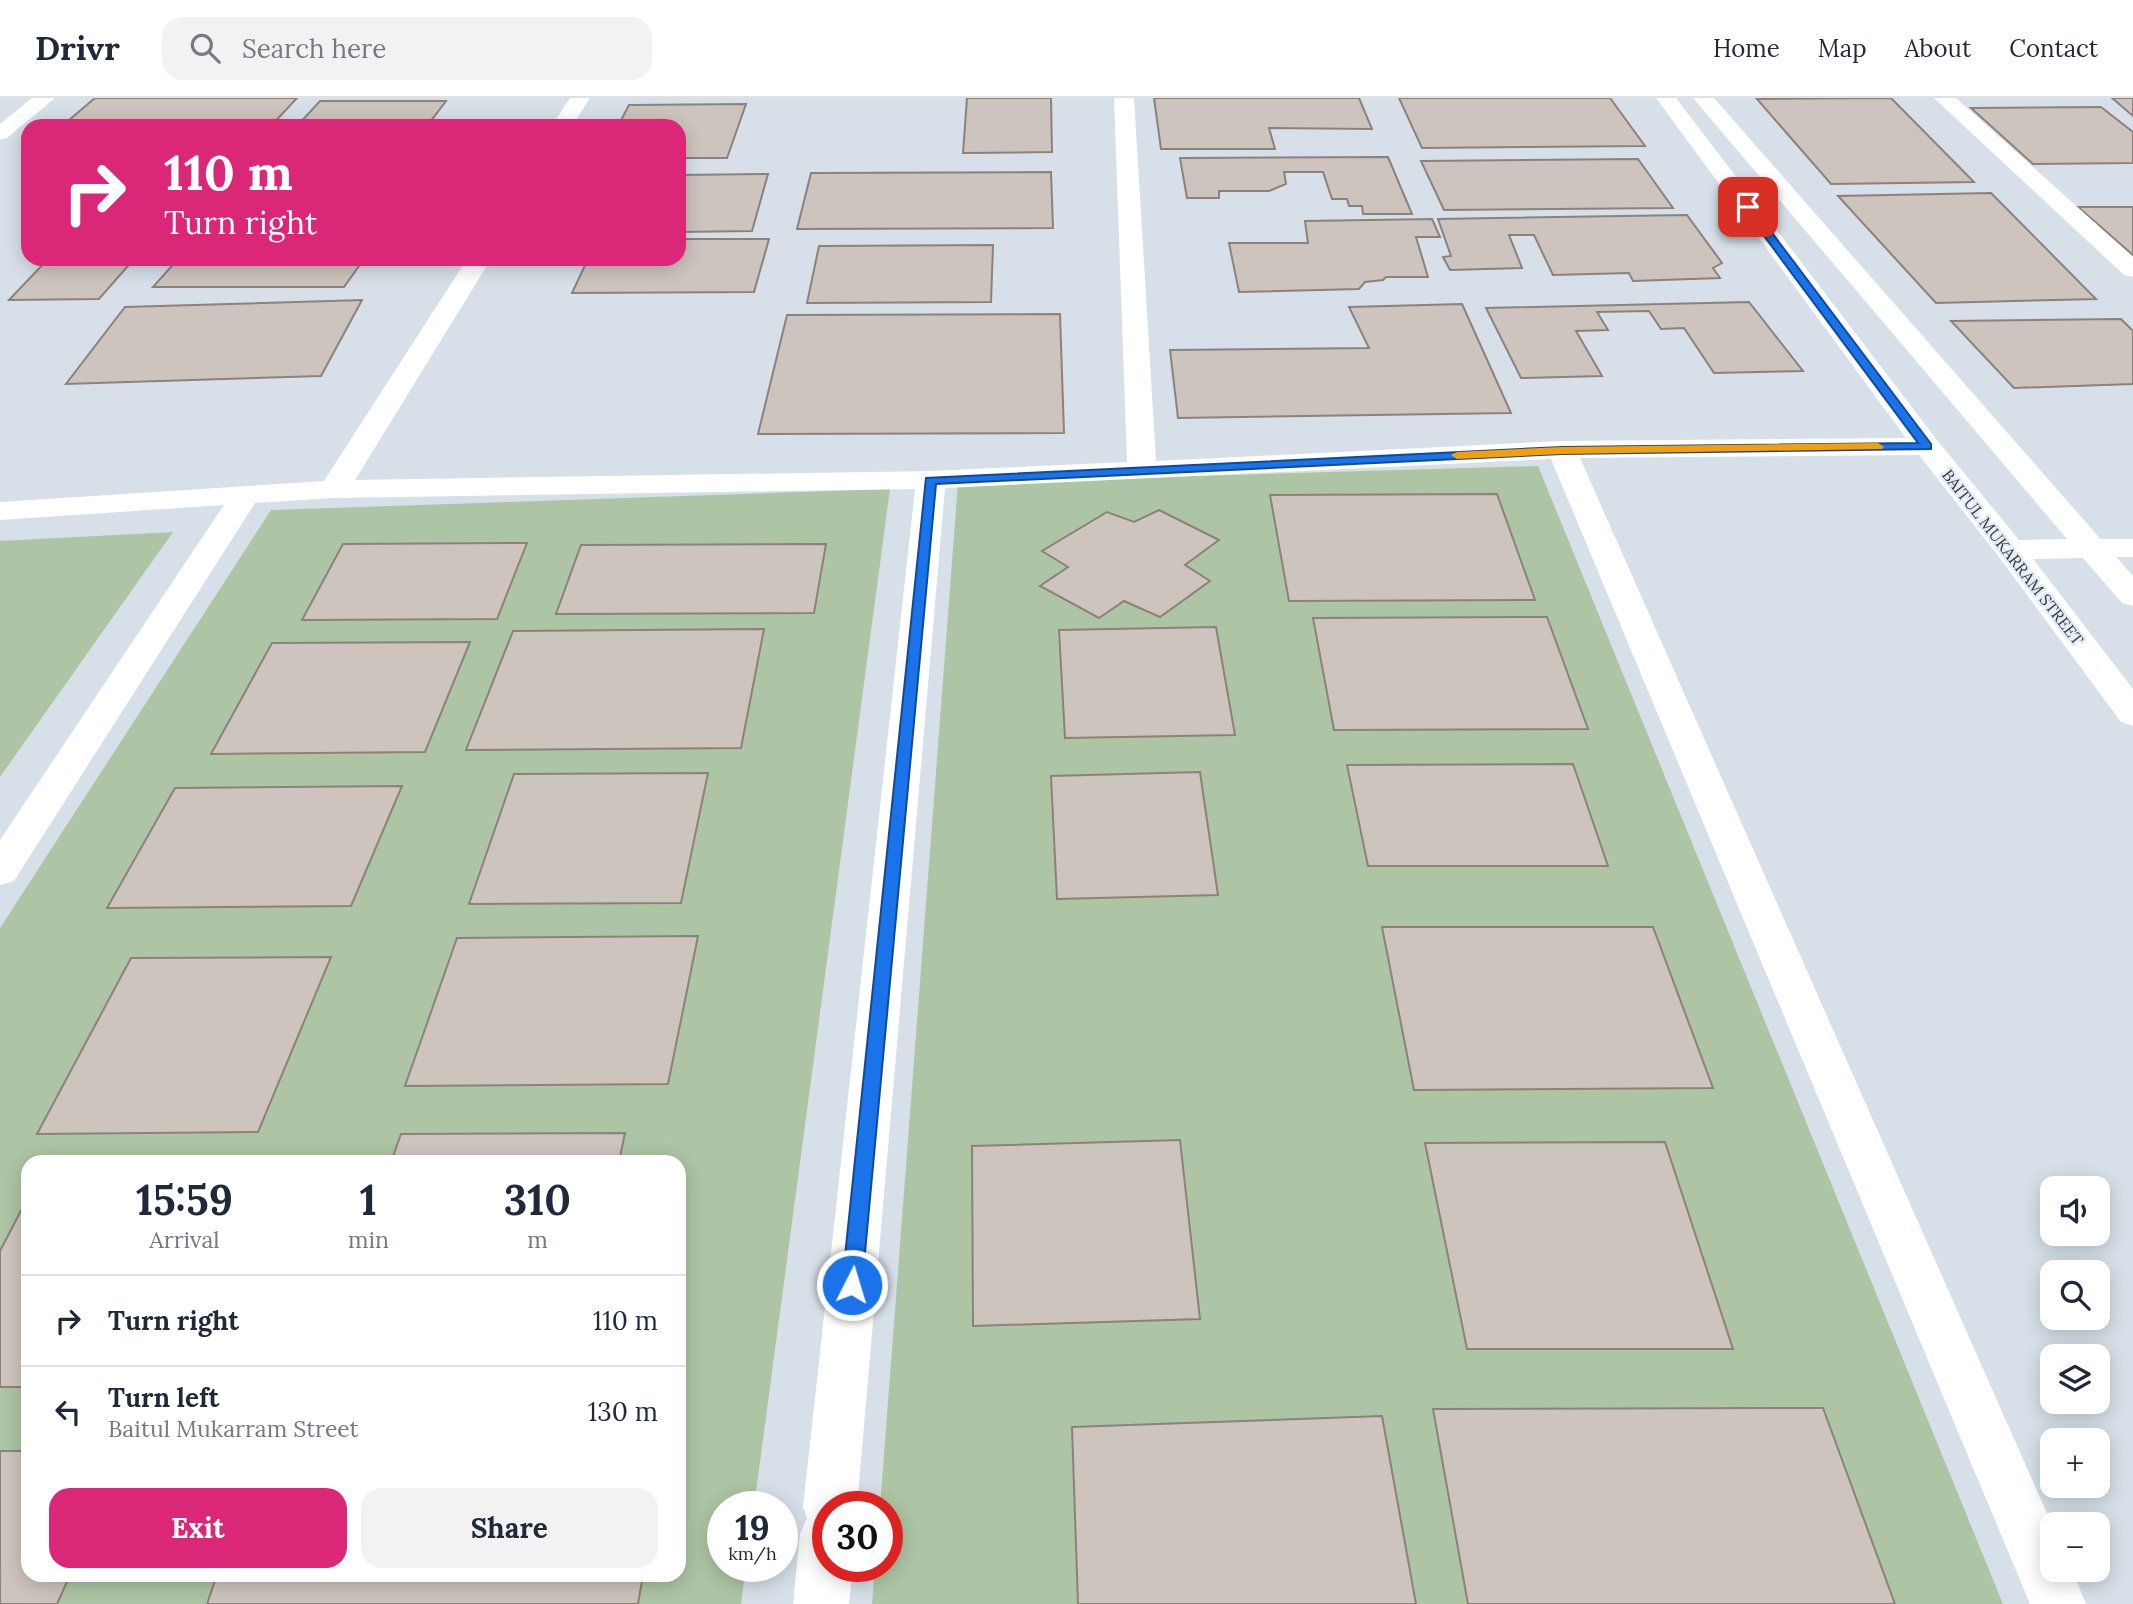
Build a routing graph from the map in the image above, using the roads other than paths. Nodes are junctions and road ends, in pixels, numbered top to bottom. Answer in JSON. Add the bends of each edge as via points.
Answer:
{"nodes":[{"id":1,"x":46,"y":98,"type":"edge"},
{"id":2,"x":580,"y":98,"type":"edge"},
{"id":3,"x":1124,"y":98,"type":"edge"},
{"id":4,"x":1666,"y":98,"type":"edge"},
{"id":5,"x":1703,"y":98,"type":"edge"},
{"id":6,"x":1944,"y":98,"type":"edge"},
{"id":7,"x":566,"y":119,"type":"edge"},
{"id":8,"x":0,"y":134,"type":"edge"},
{"id":9,"x":474,"y":266,"type":"edge"},
{"id":10,"x":2133,"y":270,"type":"edge"},
{"id":11,"x":1927,"y":446,"type":"junction"},
{"id":12,"x":1562,"y":450,"type":"junction"},
{"id":13,"x":1142,"y":471,"type":"junction"},
{"id":14,"x":931,"y":480,"type":"junction"},
{"id":15,"x":334,"y":489,"type":"junction"},
{"id":16,"x":247,"y":493,"type":"junction"},
{"id":17,"x":0,"y":511,"type":"edge"},
{"id":18,"x":2093,"y":548,"type":"junction"},
{"id":19,"x":2133,"y":548,"type":"edge"},
{"id":20,"x":2010,"y":550,"type":"junction"},
{"id":21,"x":2133,"y":596,"type":"edge"},
{"id":22,"x":2133,"y":714,"type":"edge"},
{"id":23,"x":0,"y":872,"type":"edge"},
{"id":24,"x":832,"y":1491,"type":"edge"},
{"id":25,"x":823,"y":1582,"type":"edge"},
{"id":26,"x":821,"y":1604,"type":"edge"},
{"id":27,"x":2058,"y":1604,"type":"edge"}],
"edges":[{"from":1,"to":8,"type":"street"},
{"from":2,"to":7,"type":"street"},
{"from":3,"to":13,"type":"street"},
{"from":4,"to":11,"type":"street","name":"BAITUL MUKARRAM STREET"},
{"from":5,"to":18,"type":"street"},
{"from":6,"to":10,"type":"street"},
{"from":9,"to":15,"type":"street"},
{"from":11,"to":12,"type":"street"},
{"from":11,"to":20,"type":"street","name":"BAITUL MUKARRAM STREET"},
{"from":12,"to":13,"type":"street"},
{"from":12,"to":27,"type":"street"},
{"from":13,"to":14,"type":"street"},
{"from":14,"to":15,"type":"street"},
{"from":14,"to":24,"type":"street"},
{"from":15,"to":16,"type":"street"},
{"from":16,"to":17,"type":"street"},
{"from":16,"to":23,"type":"street"},
{"from":18,"to":19,"type":"street"},
{"from":18,"to":20,"type":"street"},
{"from":18,"to":21,"type":"street"},
{"from":20,"to":22,"type":"street","name":"BAITUL MUKARRAM STREET"},
{"from":25,"to":26,"type":"street"}]}
